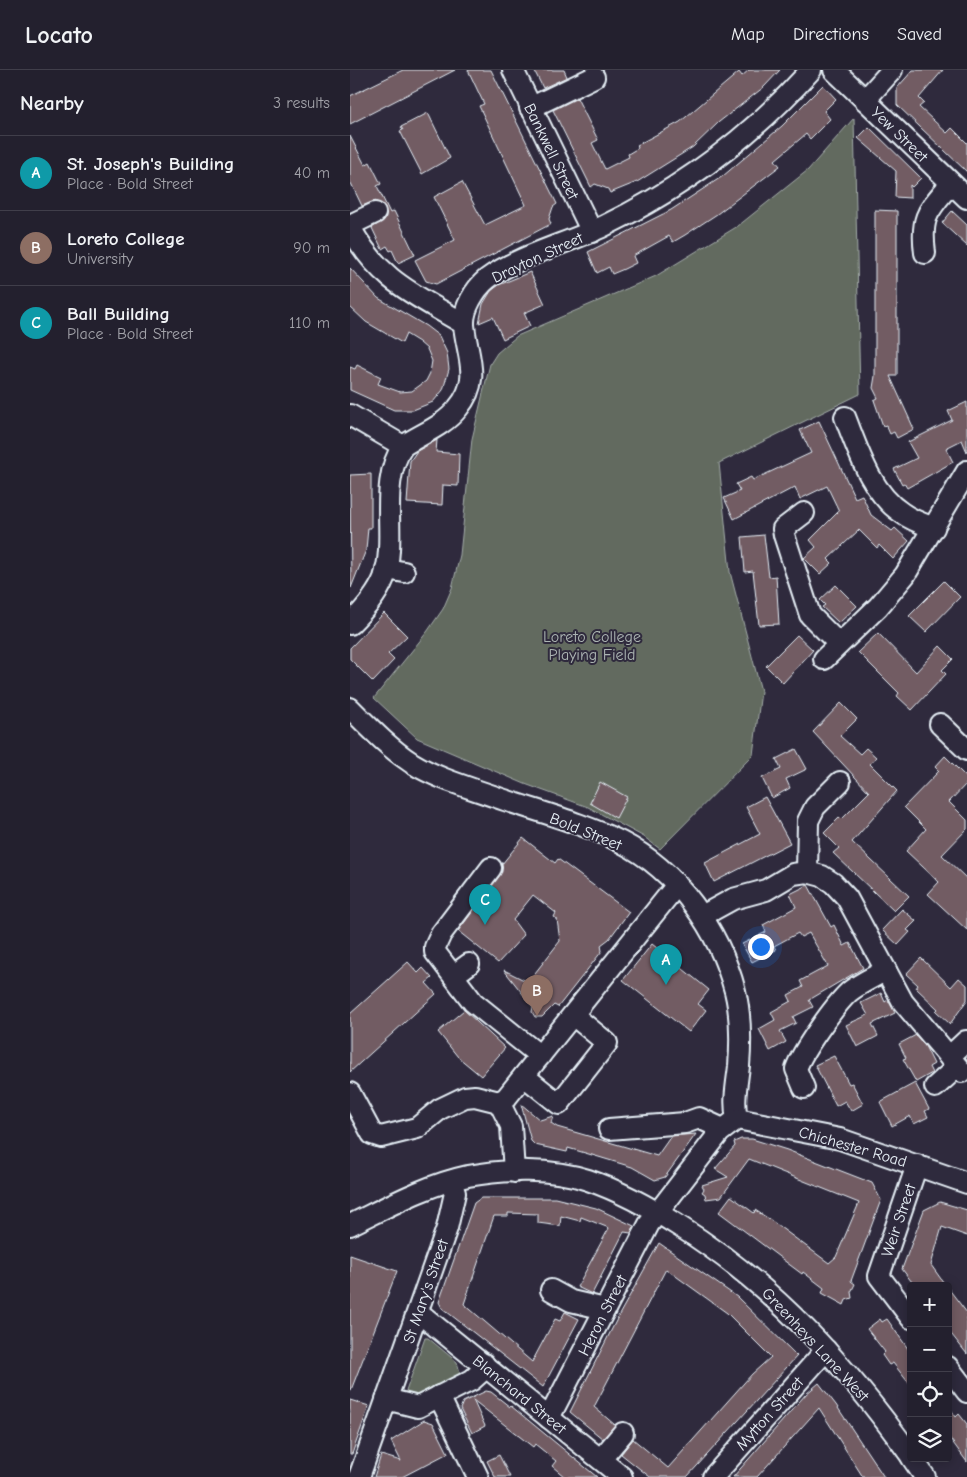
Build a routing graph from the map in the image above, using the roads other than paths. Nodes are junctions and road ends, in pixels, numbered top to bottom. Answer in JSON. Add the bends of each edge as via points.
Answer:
{"nodes":[{"id":1,"x":512,"y":70,"type":"edge"},
{"id":2,"x":811,"y":70,"type":"edge"},
{"id":3,"x":834,"y":70,"type":"edge"},
{"id":4,"x":892,"y":70,"type":"edge"},
{"id":5,"x":594,"y":77,"type":"dead end"},
{"id":6,"x":864,"y":100,"type":"junction"},
{"id":7,"x":530,"y":108,"type":"junction"},
{"id":8,"x":951,"y":182,"type":"junction"},
{"id":9,"x":967,"y":198,"type":"edge"},
{"id":10,"x":375,"y":213,"type":"dead end"},
{"id":11,"x":350,"y":226,"type":"edge"},
{"id":12,"x":592,"y":232,"type":"junction"},
{"id":13,"x":925,"y":252,"type":"dead end"},
{"id":14,"x":464,"y":324,"type":"junction"},
{"id":15,"x":350,"y":415,"type":"edge"},
{"id":16,"x":845,"y":417,"type":"dead end"},
{"id":17,"x":402,"y":446,"type":"junction"},
{"id":18,"x":967,"y":471,"type":"edge"},
{"id":19,"x":804,"y":513,"type":"dead end"},
{"id":20,"x":934,"y":528,"type":"junction"},
{"id":21,"x":350,"y":624,"type":"edge"},
{"id":22,"x":839,"y":644,"type":"junction"},
{"id":23,"x":824,"y":659,"type":"dead end"},
{"id":24,"x":350,"y":708,"type":"edge"},
{"id":25,"x":940,"y":724,"type":"dead end"},
{"id":26,"x":967,"y":750,"type":"edge"},
{"id":27,"x":840,"y":782,"type":"dead end"},
{"id":28,"x":491,"y":868,"type":"dead end"},
{"id":29,"x":807,"y":872,"type":"junction"},
{"id":30,"x":676,"y":886,"type":"junction"},
{"id":31,"x":702,"y":916,"type":"junction"},
{"id":32,"x":886,"y":970,"type":"junction"},
{"id":33,"x":573,"y":1015,"type":"junction"},
{"id":34,"x":966,"y":1041,"type":"edge"},
{"id":35,"x":540,"y":1056,"type":"junction"},
{"id":36,"x":956,"y":1065,"type":"junction"},
{"id":37,"x":524,"y":1076,"type":"junction"},
{"id":38,"x":934,"y":1087,"type":"dead end"},
{"id":39,"x":804,"y":1088,"type":"dead end"},
{"id":40,"x":350,"y":1093,"type":"edge"},
{"id":41,"x":499,"y":1102,"type":"junction"},
{"id":42,"x":730,"y":1124,"type":"junction"},
{"id":43,"x":609,"y":1129,"type":"dead end"},
{"id":44,"x":917,"y":1165,"type":"junction"},
{"id":45,"x":514,"y":1172,"type":"junction"},
{"id":46,"x":451,"y":1180,"type":"junction"},
{"id":47,"x":967,"y":1183,"type":"edge"},
{"id":48,"x":659,"y":1213,"type":"junction"},
{"id":49,"x":350,"y":1225,"type":"edge"},
{"id":50,"x":551,"y":1290,"type":"dead end"},
{"id":51,"x":605,"y":1309,"type":"junction"},
{"id":52,"x":418,"y":1312,"type":"junction"},
{"id":53,"x":907,"y":1313,"type":"edge"},
{"id":54,"x":826,"y":1350,"type":"junction"},
{"id":55,"x":484,"y":1364,"type":"junction"},
{"id":56,"x":952,"y":1372,"type":"edge"},
{"id":57,"x":967,"y":1392,"type":"edge"},
{"id":58,"x":439,"y":1396,"type":"junction"},
{"id":59,"x":386,"y":1399,"type":"junction"},
{"id":60,"x":549,"y":1418,"type":"junction"},
{"id":61,"x":623,"y":1433,"type":"dead end"},
{"id":62,"x":907,"y":1450,"type":"edge"},
{"id":63,"x":601,"y":1459,"type":"junction"},
{"id":64,"x":915,"y":1462,"type":"edge"},
{"id":65,"x":359,"y":1477,"type":"edge"},
{"id":66,"x":478,"y":1477,"type":"edge"},
{"id":67,"x":622,"y":1477,"type":"edge"},
{"id":68,"x":713,"y":1477,"type":"edge"},
{"id":69,"x":925,"y":1477,"type":"edge"}],
"edges":[{"from":1,"to":7,"type":"street","name":"Bankwell Street"},
{"from":2,"to":12,"type":"street","name":"Drayton Street","via":[[758,123],[716,158],[660,196]]},
{"from":3,"to":6,"type":"street","name":"Yew Street"},
{"from":4,"to":6,"type":"street"},
{"from":5,"to":7,"type":"street"},
{"from":6,"to":8,"type":"street","name":"Yew Street"},
{"from":7,"to":12,"type":"street","name":"Bankwell Street"},
{"from":8,"to":9,"type":"street","name":"Yew Street"},
{"from":8,"to":13,"type":"street","via":[[923,222]]},
{"from":10,"to":11,"type":"street"},
{"from":11,"to":14,"type":"street","via":[[366,254],[385,274]]},
{"from":12,"to":14,"type":"street","name":"Drayton Street","via":[[560,254],[508,267],[487,280],[473,296]]},
{"from":14,"to":17,"type":"street","name":"Drayton Street","via":[[472,369],[470,386],[463,402],[446,421]]},
{"from":15,"to":17,"type":"street"},
{"from":16,"to":20,"type":"street","via":[[858,435],[876,486],[885,498],[902,513]]},
{"from":17,"to":21,"type":"street","via":[[392,480],[395,570]]},
{"from":18,"to":20,"type":"street"},
{"from":19,"to":22,"type":"street","via":[[776,527],[810,615]]},
{"from":20,"to":22,"type":"street","via":[[894,589]]},
{"from":22,"to":23,"type":"street"},
{"from":24,"to":30,"type":"street","name":"Bold Street","via":[[412,763],[460,784],[621,842],[648,860]]},
{"from":25,"to":26,"type":"street"},
{"from":27,"to":29,"type":"street","via":[[815,807],[808,821]]},
{"from":28,"to":35,"type":"street","via":[[440,934],[435,946],[437,958],[462,970],[473,1002]]},
{"from":29,"to":31,"type":"street","via":[[788,876],[762,892],[733,899]]},
{"from":29,"to":32,"type":"street","via":[[822,876],[842,891]]},
{"from":30,"to":31,"type":"street","name":"Bold Street"},
{"from":30,"to":33,"type":"street"},
{"from":31,"to":42,"type":"street","name":"Bold Street","via":[[718,944],[736,1000],[741,1039]]},
{"from":32,"to":36,"type":"street","via":[[904,1002]]},
{"from":32,"to":39,"type":"street","via":[[851,991],[824,1032],[800,1059],[796,1069]]},
{"from":33,"to":35,"type":"street"},
{"from":33,"to":37,"type":"street","via":[[607,1042],[564,1098],[559,1104]]},
{"from":34,"to":36,"type":"street"},
{"from":35,"to":37,"type":"street"},
{"from":36,"to":38,"type":"street"},
{"from":37,"to":41,"type":"street"},
{"from":40,"to":41,"type":"street","via":[[372,1134],[381,1137],[417,1128],[440,1110],[465,1097]]},
{"from":41,"to":45,"type":"street","via":[[511,1126]]},
{"from":42,"to":43,"type":"street","name":"Chichester Road","via":[[699,1118],[685,1123]]},
{"from":42,"to":44,"type":"street","name":"Chichester Road","via":[[840,1139]]},
{"from":42,"to":48,"type":"street"},
{"from":44,"to":47,"type":"street","name":"Chichester Road"},
{"from":44,"to":53,"type":"street","name":"Weir Street","via":[[879,1276]]},
{"from":45,"to":46,"type":"street","name":"Greenheys Lane West"},
{"from":45,"to":48,"type":"street","name":"Greenheys Lane West","via":[[566,1175],[587,1180]]},
{"from":46,"to":49,"type":"street","name":"Greenheys Lane West","via":[[419,1191]]},
{"from":46,"to":52,"type":"street","name":"St Mary's Street","via":[[454,1193],[447,1228]]},
{"from":48,"to":51,"type":"street","name":"Heron Street","via":[[649,1224]]},
{"from":48,"to":54,"type":"street","name":"Greenheys Lane West","via":[[753,1278]]},
{"from":50,"to":51,"type":"street","via":[[571,1300]]},
{"from":51,"to":60,"type":"street","name":"Heron Street"},
{"from":52,"to":55,"type":"street","name":"Blanchard Street"},
{"from":52,"to":59,"type":"street","name":"St Mary's Street"},
{"from":54,"to":62,"type":"street","name":"Greenheys Lane West"},
{"from":54,"to":68,"type":"street","name":"Mytton Street"},
{"from":55,"to":58,"type":"street","via":[[475,1378]]},
{"from":55,"to":60,"type":"street","name":"Blanchard Street"},
{"from":56,"to":57,"type":"street"},
{"from":58,"to":59,"type":"street","via":[[415,1407]]},
{"from":58,"to":66,"type":"street"},
{"from":59,"to":65,"type":"street","name":"St Mary's Street"},
{"from":60,"to":63,"type":"street","name":"Blanchard Street"},
{"from":61,"to":63,"type":"street"},
{"from":63,"to":67,"type":"street","name":"Blanchard Street"},
{"from":64,"to":69,"type":"street","name":"Greenheys Lane West"}]}
